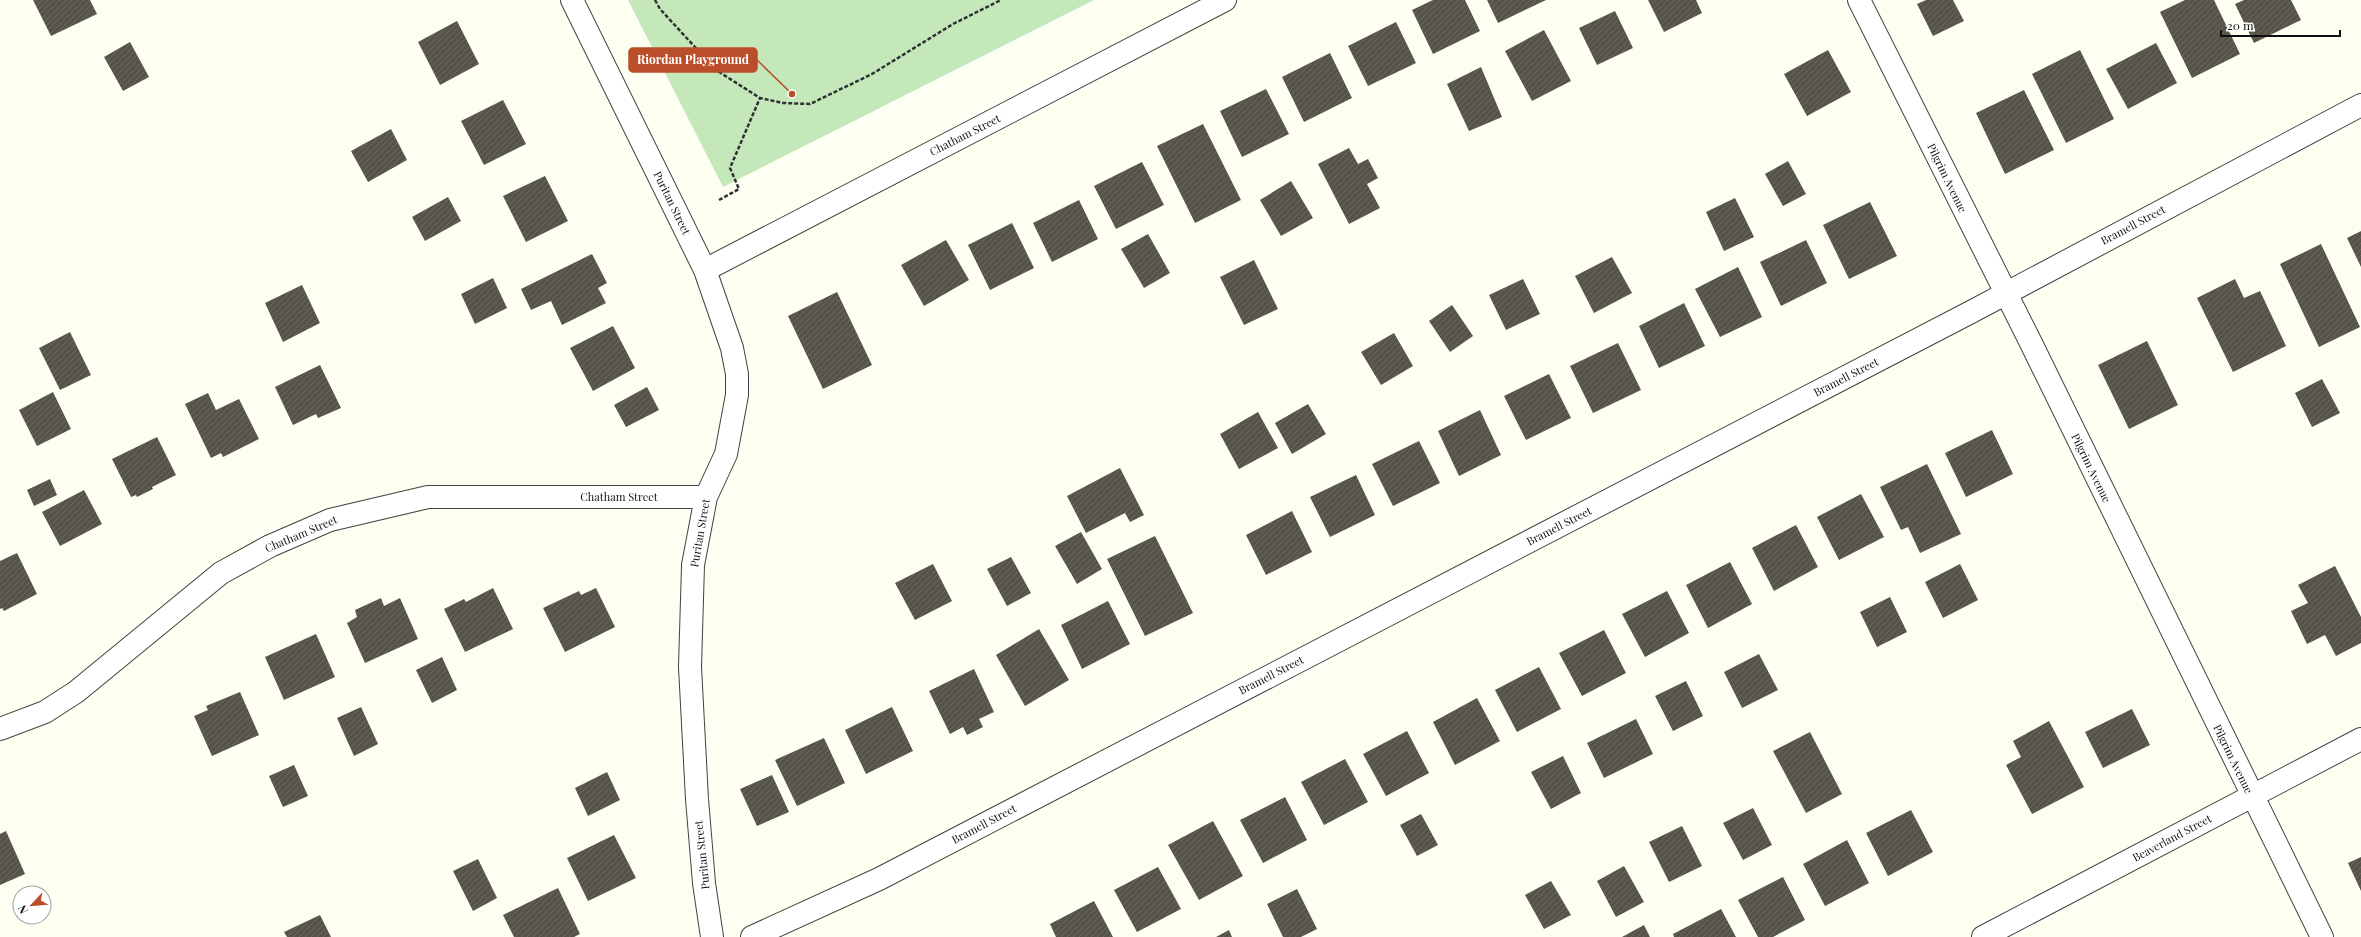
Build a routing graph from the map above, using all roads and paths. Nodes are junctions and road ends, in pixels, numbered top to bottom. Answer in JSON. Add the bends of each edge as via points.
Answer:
{"nodes":[{"id":1,"x":572,"y":0,"type":"edge"},
{"id":2,"x":655,"y":0,"type":"edge"},
{"id":3,"x":1001,"y":0,"type":"edge"},
{"id":4,"x":1225,"y":0,"type":"edge"},
{"id":5,"x":1859,"y":0,"type":"edge"},
{"id":6,"x":760,"y":98,"type":"junction"},
{"id":7,"x":2361,"y":105,"type":"edge"},
{"id":8,"x":719,"y":200,"type":"dead end"},
{"id":9,"x":704,"y":270,"type":"junction"},
{"id":10,"x":2004,"y":293,"type":"junction"},
{"id":11,"x":706,"y":496,"type":"junction"},
{"id":12,"x":0,"y":729,"type":"edge"},
{"id":13,"x":2361,"y":739,"type":"edge"},
{"id":14,"x":2251,"y":797,"type":"junction"},
{"id":15,"x":712,"y":937,"type":"edge"},
{"id":16,"x":752,"y":937,"type":"edge"},
{"id":17,"x":1983,"y":937,"type":"edge"},
{"id":18,"x":2322,"y":937,"type":"edge"}],
"edges":[{"from":1,"to":9,"type":"street","name":"Puritan Street"},
{"from":2,"to":6,"type":"path","via":[[660,9],[716,70]]},
{"from":3,"to":6,"type":"path","via":[[953,24],[872,74],[810,104],[783,103]]},
{"from":4,"to":9,"type":"street","name":"Chatham Street"},
{"from":5,"to":10,"type":"street","name":"Pilgrim Avenue"},
{"from":6,"to":8,"type":"path","via":[[730,168],[739,189]]},
{"from":7,"to":10,"type":"street","name":"Bramell Street"},
{"from":9,"to":11,"type":"street","name":"Puritan Street","via":[[732,348],[737,395],[726,454]]},
{"from":10,"to":14,"type":"street","name":"Pilgrim Avenue"},
{"from":10,"to":16,"type":"street","name":"Bramell Street","via":[[879,878]]},
{"from":11,"to":12,"type":"street","name":"Chatham Street","via":[[428,497],[330,520],[270,546],[221,573],[76,692],[44,712]]},
{"from":11,"to":15,"type":"street","name":"Puritan Street","via":[[693,565],[690,667],[697,806]]},
{"from":13,"to":14,"type":"street","name":"Beaverland Street"},
{"from":14,"to":17,"type":"street","name":"Beaverland Street"},
{"from":14,"to":18,"type":"street","name":"Pilgrim Avenue"}]}
